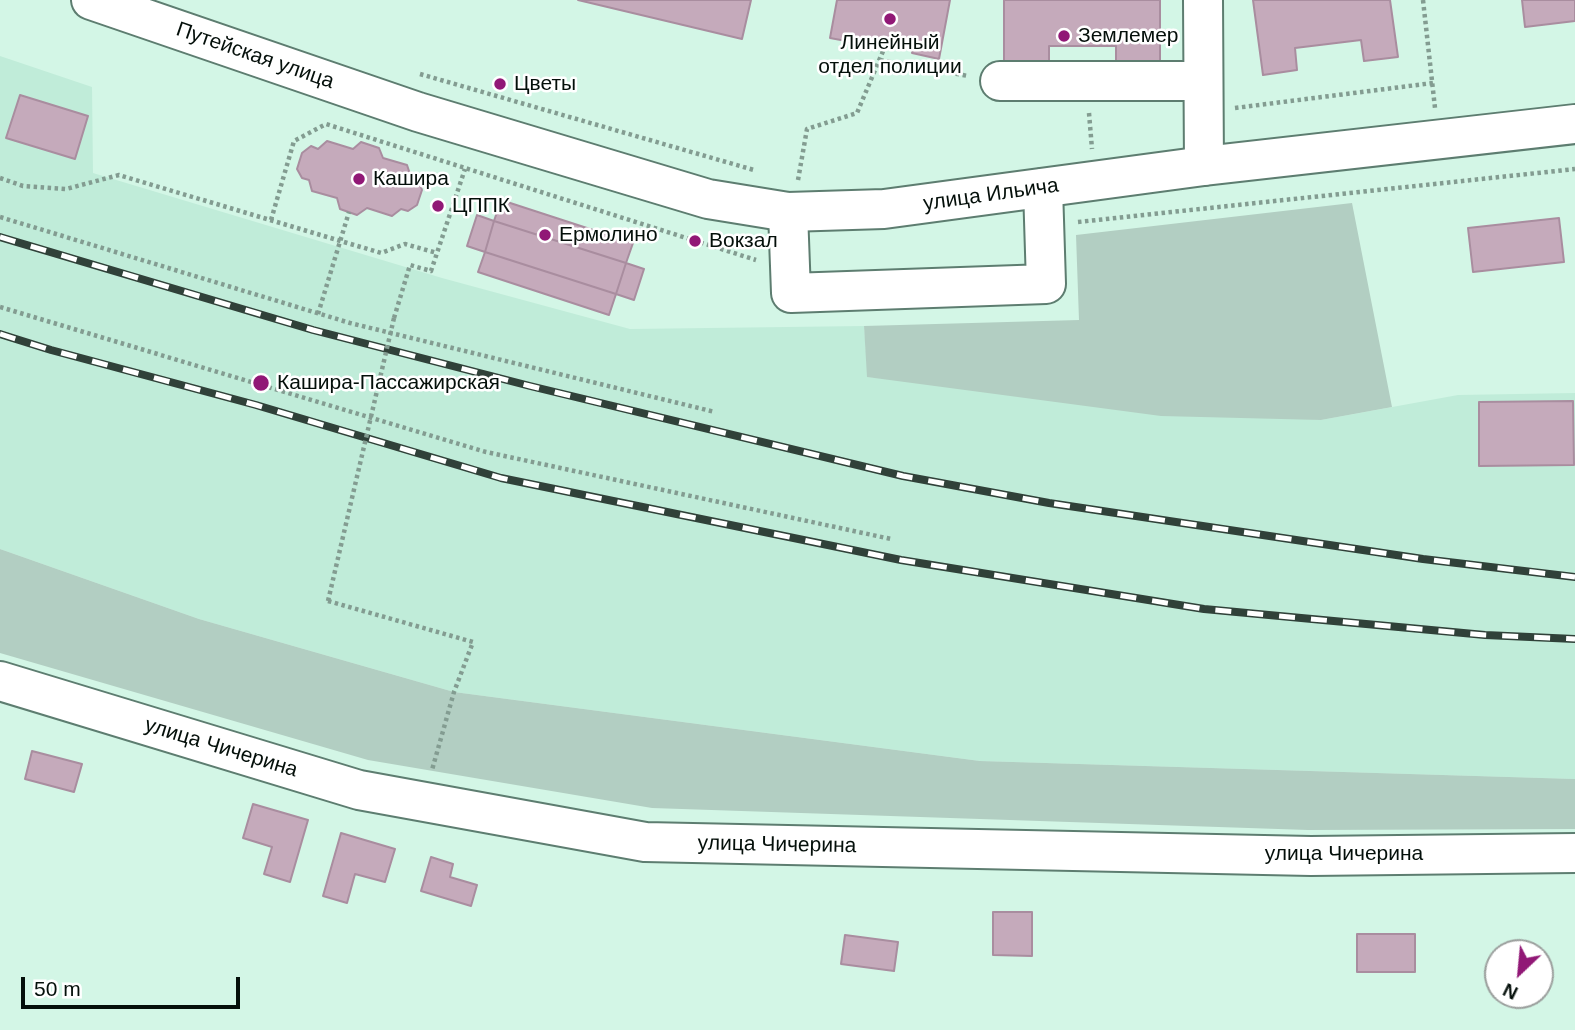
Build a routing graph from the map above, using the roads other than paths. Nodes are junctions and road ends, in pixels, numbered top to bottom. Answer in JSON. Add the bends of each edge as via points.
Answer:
{"nodes":[{"id":1,"x":91,"y":0,"type":"edge"},
{"id":2,"x":1203,"y":0,"type":"edge"},
{"id":3,"x":1000,"y":81,"type":"road end"},
{"id":4,"x":1203,"y":97,"type":"junction"},
{"id":5,"x":418,"y":112,"type":"joint"},
{"id":6,"x":1575,"y":124,"type":"edge"},
{"id":7,"x":1203,"y":166,"type":"junction"},
{"id":8,"x":1043,"y":188,"type":"junction"},
{"id":9,"x":797,"y":197,"type":"junction"},
{"id":10,"x":0,"y":681,"type":"edge"},
{"id":11,"x":1575,"y":853,"type":"edge"}],
"edges":[{"from":1,"to":5,"type":"street","name":"Путейская улица"},
{"from":2,"to":4,"type":"street"},
{"from":3,"to":4,"type":"street","via":[[1086,82]]},
{"from":4,"to":7,"type":"street"},
{"from":5,"to":9,"type":"street","name":"улица Ильича","via":[[708,199]]},
{"from":6,"to":7,"type":"street","name":"улица Ильича"},
{"from":7,"to":8,"type":"street","name":"улица Ильича"},
{"from":8,"to":9,"type":"street","name":"улица Ильича","via":[[884,209]]},
{"from":8,"to":9,"type":"street","via":[[1046,284],[791,293]]},
{"from":10,"to":11,"type":"street","name":"улица Чичерина","via":[[359,790],[645,842],[1311,856]]}]}
